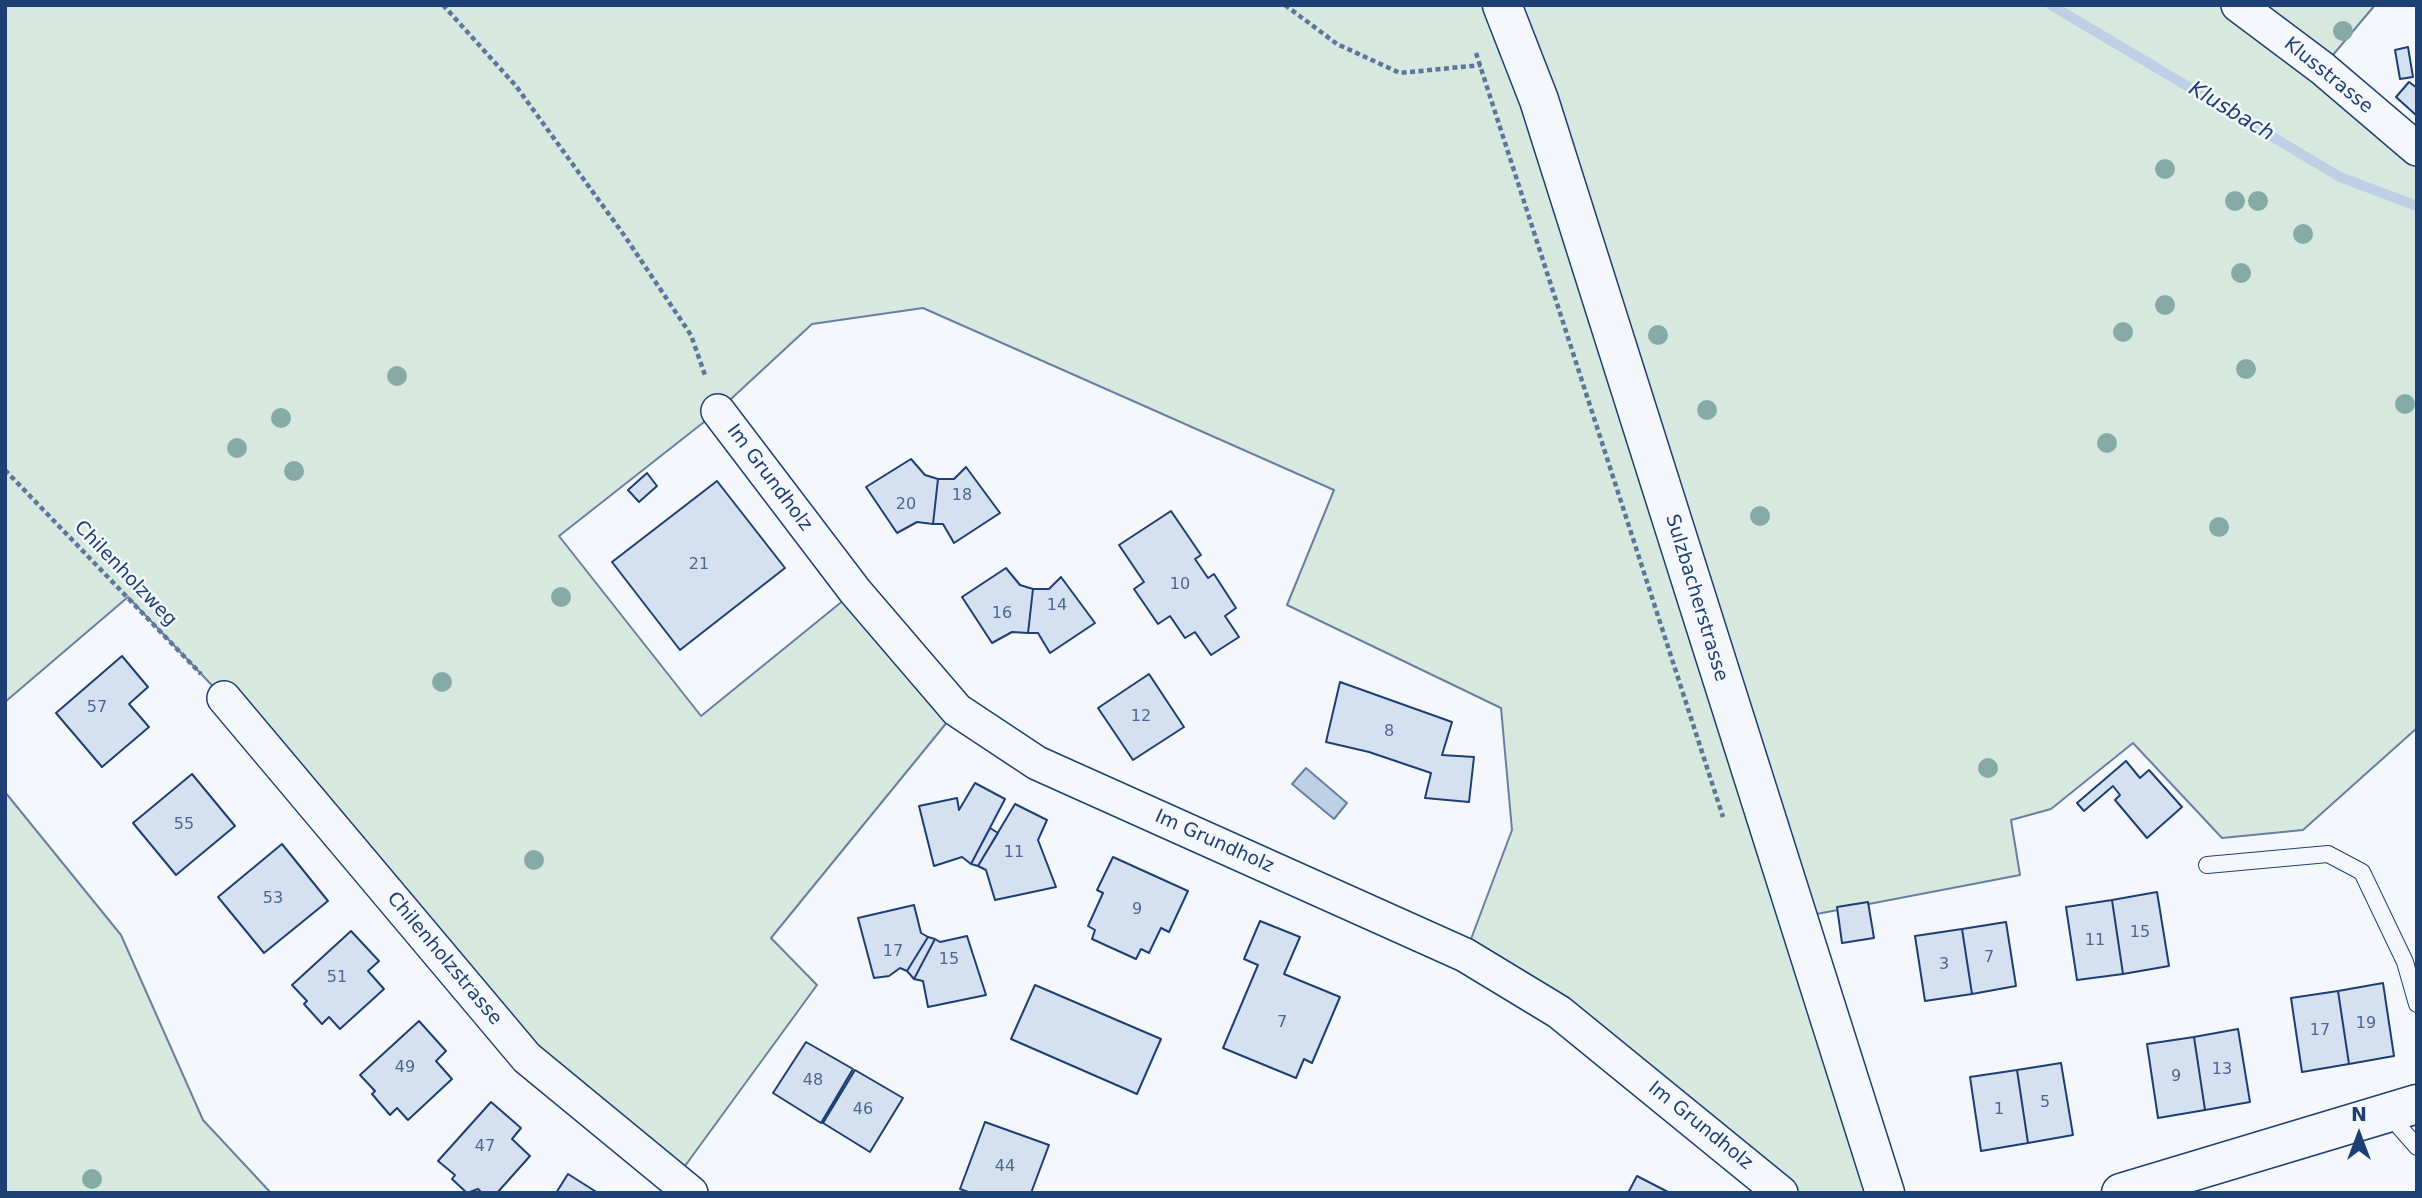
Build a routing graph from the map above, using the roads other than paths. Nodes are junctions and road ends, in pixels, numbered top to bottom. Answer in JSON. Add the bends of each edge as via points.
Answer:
{"nodes":[{"id":1,"x":1502,"y":5,"type":"edge"},
{"id":2,"x":2238,"y":5,"type":"edge"},
{"id":3,"x":2417,"y":149,"type":"edge"},
{"id":4,"x":718,"y":411,"type":"road end"},
{"id":5,"x":224,"y":698,"type":"road end"},
{"id":6,"x":2207,"y":865,"type":"dead end"},
{"id":7,"x":2417,"y":1004,"type":"edge"},
{"id":8,"x":2402,"y":1109,"type":"edge"},
{"id":9,"x":2417,"y":1147,"type":"edge"},
{"id":10,"x":691,"y":1193,"type":"edge"},
{"id":11,"x":1781,"y":1193,"type":"edge"},
{"id":12,"x":1885,"y":1193,"type":"edge"},
{"id":13,"x":2120,"y":1193,"type":"edge"}],
"edges":[{"from":1,"to":12,"type":"street","name":"Sulzbacherstrasse","via":[[1527,69]]},
{"from":2,"to":3,"type":"street","name":"Klusstrasse","via":[[2322,68]]},
{"from":4,"to":11,"type":"street","name":"Im Grundholz","via":[[855,591],[957,710],[1037,763],[1465,955],[1559,1012]]},
{"from":5,"to":10,"type":"street","name":"Chilenholzstrasse","via":[[527,1058]]},
{"from":6,"to":7,"type":"lane","via":[[2328,854],[2362,872],[2405,962]]},
{"from":8,"to":9,"type":"lane"},
{"from":8,"to":13,"type":"street"}]}
